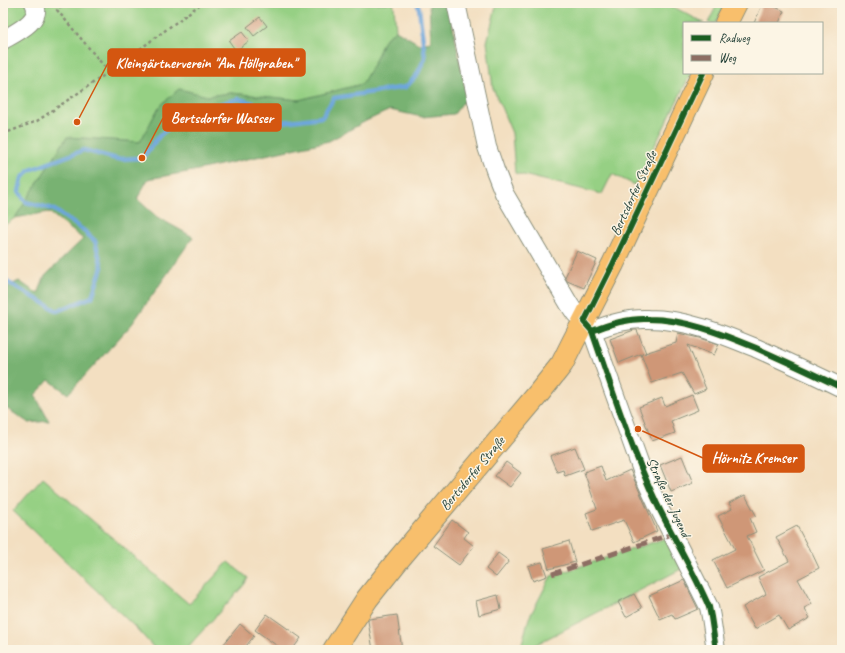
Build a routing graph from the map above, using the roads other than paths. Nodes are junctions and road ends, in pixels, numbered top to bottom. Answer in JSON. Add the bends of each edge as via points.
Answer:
{"nodes":[{"id":1,"x":34,"y":3,"type":"edge"},
{"id":2,"x":456,"y":3,"type":"edge"},
{"id":3,"x":736,"y":3,"type":"edge"},
{"id":4,"x":726,"y":22,"type":"edge"},
{"id":5,"x":3,"y":40,"type":"edge"},
{"id":6,"x":703,"y":74,"type":"edge"},
{"id":7,"x":588,"y":326,"type":"junction"},
{"id":8,"x":842,"y":388,"type":"edge"},
{"id":9,"x":334,"y":650,"type":"edge"},
{"id":10,"x":716,"y":650,"type":"edge"}],
"edges":[{"from":1,"to":5,"type":"street","via":[[35,15],[29,25]]},
{"from":2,"to":7,"type":"street","via":[[487,147],[504,193],[569,304]]},
{"from":3,"to":4,"type":"main road"},
{"from":6,"to":7,"type":"main road","name":"Bertsdorfer Straße","via":[[613,264]]},
{"from":7,"to":8,"type":"street","via":[[647,319],[684,322],[732,338]]},
{"from":7,"to":9,"type":"main road","name":"Bertsdorfer Straße","via":[[539,393],[367,599]]},
{"from":7,"to":10,"type":"street","name":"Straße der Jugend","via":[[644,476],[709,607]]}]}
